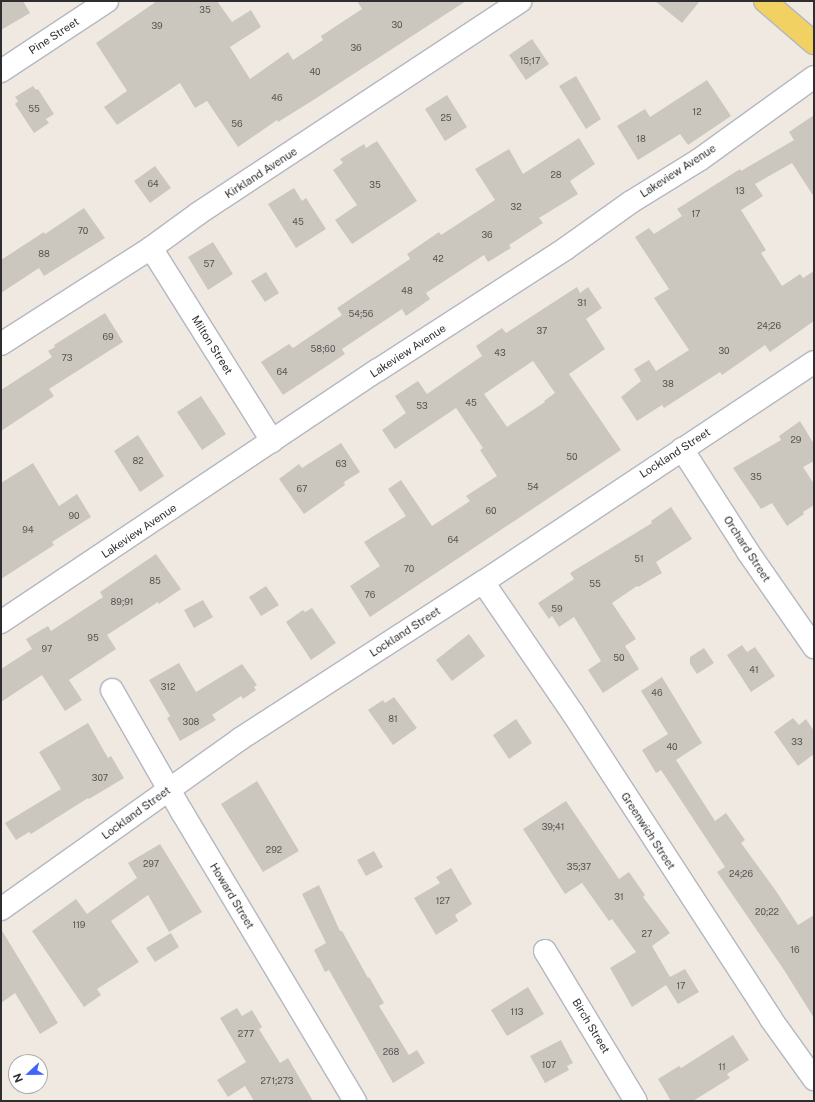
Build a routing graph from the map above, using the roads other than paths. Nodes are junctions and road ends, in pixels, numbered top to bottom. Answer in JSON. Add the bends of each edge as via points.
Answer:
{"nodes":[{"id":1,"x":107,"y":1,"type":"edge"},
{"id":2,"x":520,"y":1,"type":"edge"},
{"id":3,"x":765,"y":1,"type":"edge"},
{"id":4,"x":814,"y":43,"type":"edge"},
{"id":5,"x":1,"y":71,"type":"edge"},
{"id":6,"x":814,"y":77,"type":"edge"},
{"id":7,"x":151,"y":248,"type":"junction"},
{"id":8,"x":1,"y":344,"type":"edge"},
{"id":9,"x":814,"y":362,"type":"edge"},
{"id":10,"x":272,"y":441,"type":"junction"},
{"id":11,"x":682,"y":449,"type":"junction"},
{"id":12,"x":482,"y":582,"type":"junction"},
{"id":13,"x":1,"y":622,"type":"edge"},
{"id":14,"x":814,"y":647,"type":"edge"},
{"id":15,"x":112,"y":690,"type":"dead end"},
{"id":16,"x":169,"y":789,"type":"junction"},
{"id":17,"x":1,"y":909,"type":"edge"},
{"id":18,"x":545,"y":951,"type":"dead end"},
{"id":19,"x":814,"y":1079,"type":"edge"},
{"id":20,"x":355,"y":1101,"type":"edge"},
{"id":21,"x":636,"y":1101,"type":"edge"}],
"edges":[{"from":1,"to":5,"type":"street","name":"Pine Street"},
{"from":2,"to":7,"type":"street","name":"Kirkland Avenue","via":[[199,213]]},
{"from":3,"to":4,"type":"main road"},
{"from":6,"to":10,"type":"street","name":"Lakeview Avenue","via":[[699,160],[631,202],[565,249]]},
{"from":7,"to":8,"type":"street","name":"Kirkland Avenue"},
{"from":7,"to":10,"type":"street","name":"Milton Street"},
{"from":9,"to":11,"type":"street","name":"Lockland Street"},
{"from":10,"to":13,"type":"street","name":"Lakeview Avenue"},
{"from":11,"to":12,"type":"street","name":"Lockland Street"},
{"from":11,"to":14,"type":"street","name":"Orchard Street","via":[[748,552]]},
{"from":12,"to":16,"type":"street","name":"Lockland Street","via":[[240,739]]},
{"from":12,"to":19,"type":"street","name":"Greenwich Street","via":[[572,712],[771,1019]]},
{"from":15,"to":16,"type":"street","name":"Howard Street"},
{"from":16,"to":17,"type":"street","name":"Lockland Street"},
{"from":16,"to":20,"type":"street","name":"Howard Street"},
{"from":18,"to":21,"type":"street","name":"Birch Street"}]}
